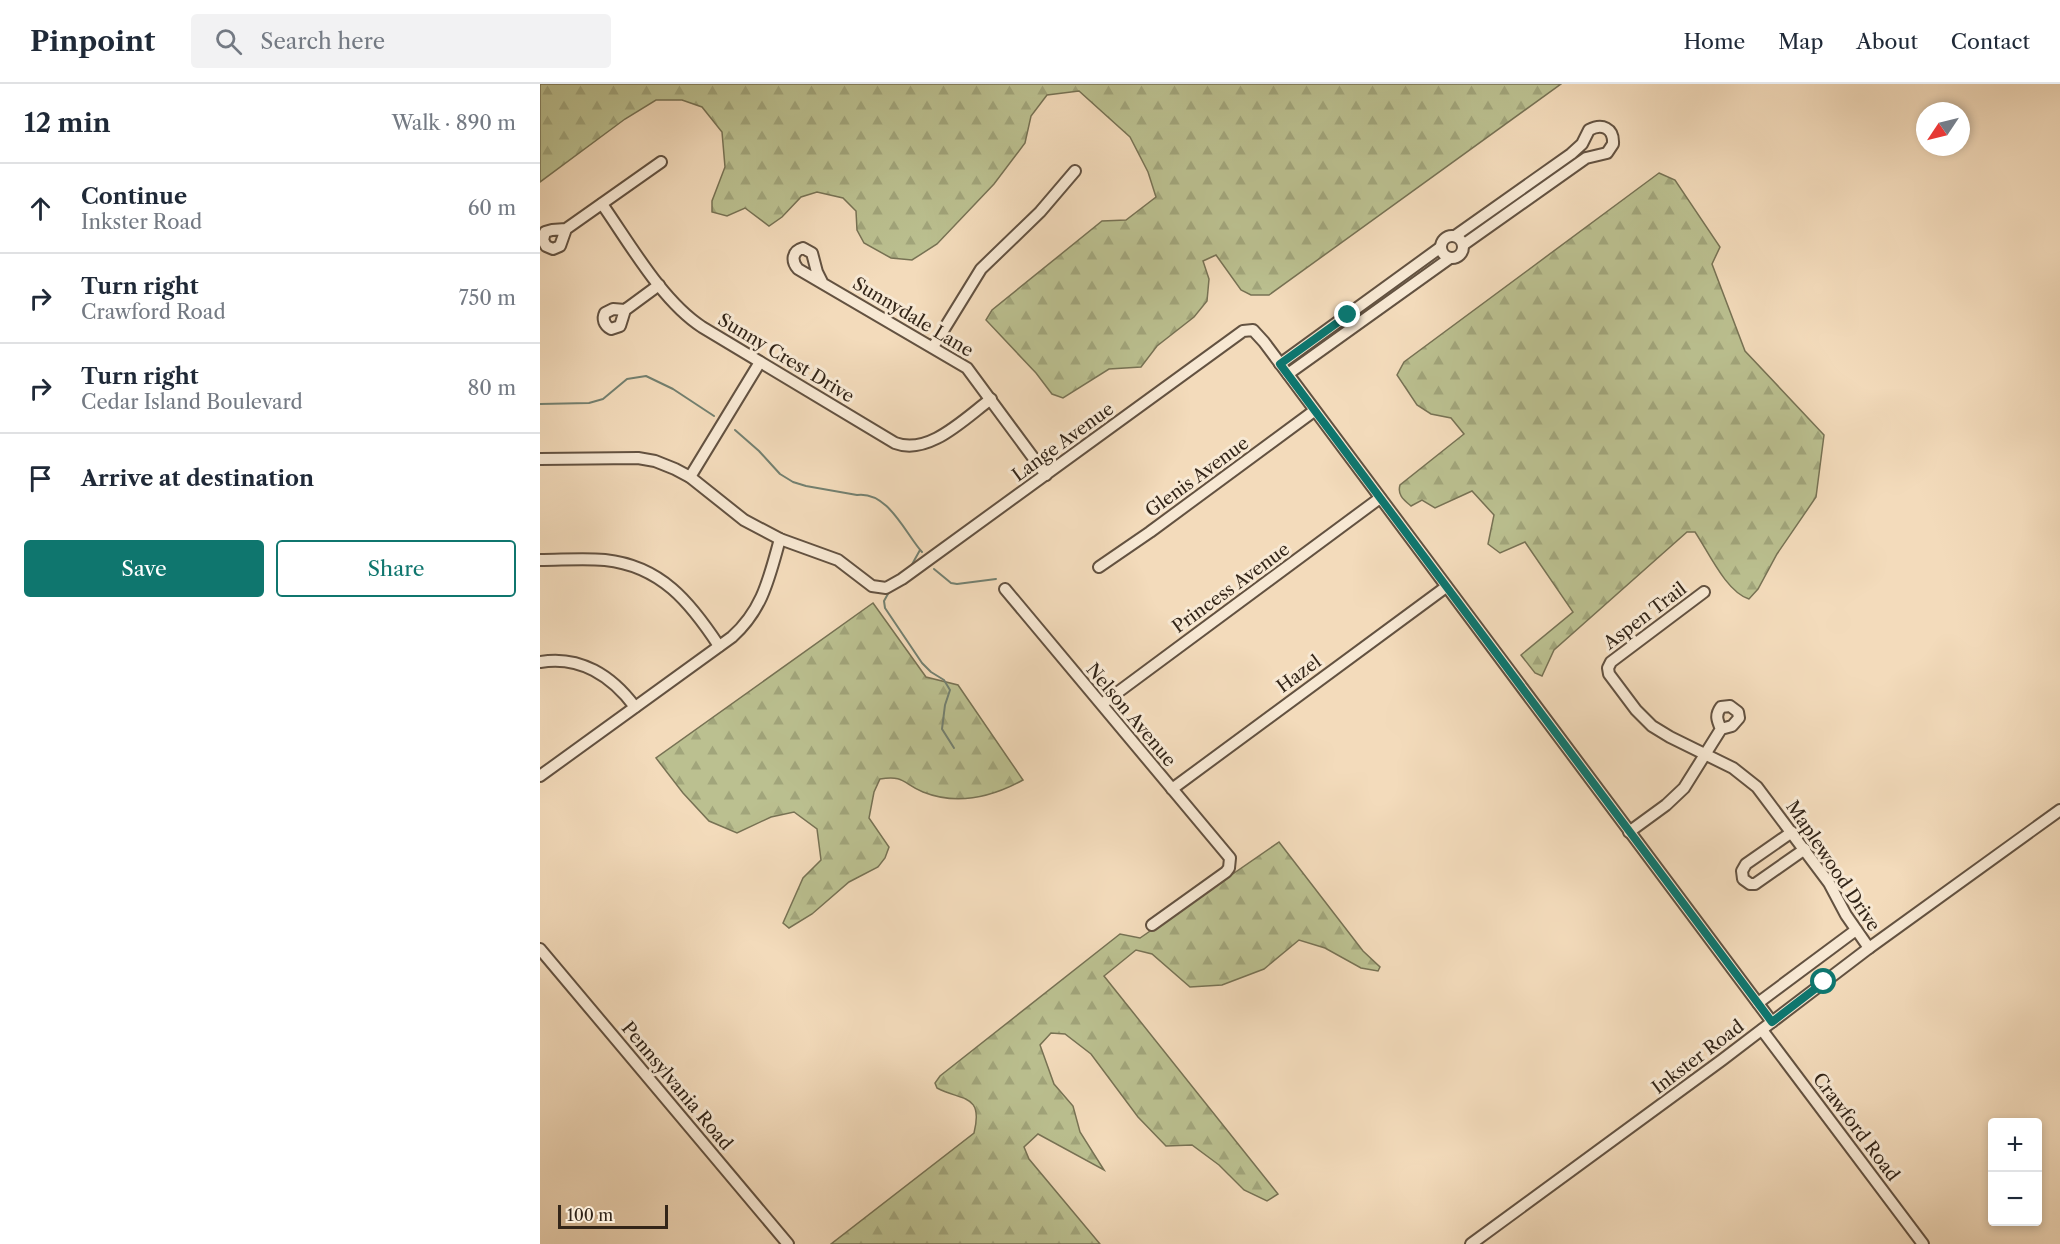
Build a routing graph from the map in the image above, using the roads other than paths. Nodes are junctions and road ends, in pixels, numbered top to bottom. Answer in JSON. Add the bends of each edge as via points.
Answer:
{"nodes":[{"id":1,"x":1571,"y":154,"type":"junction"},
{"id":2,"x":661,"y":162,"type":"dead end"},
{"id":3,"x":1578,"y":164,"type":"junction"},
{"id":4,"x":1075,"y":171,"type":"dead end"},
{"id":5,"x":1516,"y":194,"type":"junction"},
{"id":6,"x":602,"y":204,"type":"junction"},
{"id":7,"x":1524,"y":204,"type":"junction"},
{"id":8,"x":566,"y":229,"type":"dead end"},
{"id":9,"x":1455,"y":236,"type":"junction"},
{"id":10,"x":1463,"y":245,"type":"junction"},
{"id":11,"x":1441,"y":247,"type":"junction"},
{"id":12,"x":1450,"y":258,"type":"junction"},
{"id":13,"x":822,"y":282,"type":"dead end"},
{"id":14,"x":659,"y":285,"type":"junction"},
{"id":15,"x":1364,"y":304,"type":"junction"},
{"id":16,"x":626,"y":310,"type":"dead end"},
{"id":17,"x":1371,"y":314,"type":"junction"},
{"id":18,"x":933,"y":347,"type":"junction"},
{"id":19,"x":760,"y":362,"type":"junction"},
{"id":20,"x":1280,"y":364,"type":"junction"},
{"id":21,"x":1288,"y":374,"type":"junction"},
{"id":22,"x":991,"y":399,"type":"junction"},
{"id":23,"x":1314,"y":411,"type":"junction"},
{"id":24,"x":540,"y":459,"type":"edge"},
{"id":25,"x":1046,"y":474,"type":"junction"},
{"id":26,"x":690,"y":477,"type":"junction"},
{"id":27,"x":1380,"y":498,"type":"junction"},
{"id":28,"x":780,"y":539,"type":"junction"},
{"id":29,"x":540,"y":560,"type":"edge"},
{"id":30,"x":1099,"y":567,"type":"dead end"},
{"id":31,"x":1446,"y":587,"type":"junction"},
{"id":32,"x":1005,"y":589,"type":"dead end"},
{"id":33,"x":1704,"y":592,"type":"dead end"},
{"id":34,"x":719,"y":646,"type":"junction"},
{"id":35,"x":540,"y":662,"type":"edge"},
{"id":36,"x":1608,"y":668,"type":"joint"},
{"id":37,"x":1102,"y":704,"type":"junction"},
{"id":38,"x":635,"y":707,"type":"junction"},
{"id":39,"x":1720,"y":729,"type":"dead end"},
{"id":40,"x":1706,"y":755,"type":"junction"},
{"id":41,"x":540,"y":776,"type":"edge"},
{"id":42,"x":1172,"y":789,"type":"junction"},
{"id":43,"x":2060,"y":810,"type":"edge"},
{"id":44,"x":1629,"y":831,"type":"junction"},
{"id":45,"x":1791,"y":832,"type":"junction"},
{"id":46,"x":1804,"y":849,"type":"junction"},
{"id":47,"x":1152,"y":925,"type":"dead end"},
{"id":48,"x":1857,"y":930,"type":"junction"},
{"id":49,"x":1869,"y":948,"type":"junction"},
{"id":50,"x":540,"y":949,"type":"edge"},
{"id":51,"x":1758,"y":1003,"type":"junction"},
{"id":52,"x":1772,"y":1022,"type":"junction"},
{"id":53,"x":1762,"y":1030,"type":"junction"},
{"id":54,"x":788,"y":1244,"type":"edge"},
{"id":55,"x":1471,"y":1244,"type":"edge"},
{"id":56,"x":1923,"y":1244,"type":"edge"}],
"edges":[{"from":1,"to":3,"type":"street"},
{"from":1,"to":3,"type":"street","via":[[1593,128],[1604,127],[1611,132],[1611,150]]},
{"from":1,"to":5,"type":"street"},
{"from":2,"to":6,"type":"street"},
{"from":3,"to":7,"type":"street"},
{"from":4,"to":18,"type":"street","via":[[1040,212],[981,268]]},
{"from":5,"to":7,"type":"street"},
{"from":5,"to":9,"type":"street"},
{"from":6,"to":8,"type":"street"},
{"from":6,"to":14,"type":"street","name":"Sunny Crest Drive"},
{"from":7,"to":10,"type":"street"},
{"from":9,"to":10,"type":"street"},
{"from":9,"to":11,"type":"street","via":[[1446,237]]},
{"from":10,"to":12,"type":"street","via":[[1458,257]]},
{"from":11,"to":12,"type":"street"},
{"from":11,"to":15,"type":"street"},
{"from":12,"to":17,"type":"street"},
{"from":13,"to":18,"type":"street","name":"Sunnydale Lane"},
{"from":14,"to":16,"type":"street"},
{"from":14,"to":19,"type":"street","name":"Sunny Crest Drive","via":[[682,313]]},
{"from":15,"to":17,"type":"street"},
{"from":15,"to":20,"type":"street"},
{"from":17,"to":21,"type":"street"},
{"from":18,"to":22,"type":"street","name":"Sunnydale Lane","via":[[967,368]]},
{"from":19,"to":22,"type":"street","name":"Sunny Crest Drive","via":[[905,446],[928,443]]},
{"from":19,"to":26,"type":"street"},
{"from":20,"to":21,"type":"street"},
{"from":20,"to":25,"type":"street","name":"Lange Avenue","via":[[1257,333],[1243,331]]},
{"from":21,"to":23,"type":"street"},
{"from":22,"to":25,"type":"street","name":"Sunnydale Lane"},
{"from":23,"to":27,"type":"street"},
{"from":23,"to":30,"type":"street","name":"Glenis Avenue"},
{"from":24,"to":26,"type":"street","via":[[638,458]]},
{"from":25,"to":28,"type":"street","name":"Lange Avenue","via":[[886,588],[872,586],[833,557]]},
{"from":26,"to":28,"type":"street","via":[[744,520]]},
{"from":27,"to":31,"type":"street"},
{"from":27,"to":37,"type":"street","name":"Princess Avenue"},
{"from":28,"to":34,"type":"street","via":[[756,610]]},
{"from":29,"to":34,"type":"street","via":[[602,560],[639,568],[679,593]]},
{"from":31,"to":42,"type":"street","name":"Hazel"},
{"from":31,"to":44,"type":"street"},
{"from":32,"to":37,"type":"street","name":"Nelson Avenue"},
{"from":33,"to":36,"type":"street","name":"Aspen Trail","via":[[1620,654]]},
{"from":34,"to":38,"type":"street"},
{"from":35,"to":38,"type":"street","via":[[562,660],[596,671],[615,683]]},
{"from":36,"to":40,"type":"street","name":"Maplewood Drive","via":[[1612,679],[1645,720]]},
{"from":37,"to":42,"type":"street","name":"Nelson Avenue"},
{"from":38,"to":41,"type":"street"},
{"from":39,"to":40,"type":"street"},
{"from":40,"to":44,"type":"street","via":[[1677,795]]},
{"from":40,"to":45,"type":"street","name":"Maplewood Drive","via":[[1749,780]]},
{"from":42,"to":47,"type":"street","name":"Nelson Avenue","via":[[1226,852],[1230,863],[1226,872]]},
{"from":43,"to":49,"type":"street","name":"Inkster Road"},
{"from":44,"to":51,"type":"street"},
{"from":45,"to":46,"type":"street","name":"Maplewood Drive"},
{"from":45,"to":46,"type":"street","via":[[1746,864],[1743,879],[1755,884]]},
{"from":46,"to":48,"type":"street","name":"Maplewood Drive"},
{"from":48,"to":49,"type":"street","name":"Maplewood Drive"},
{"from":48,"to":51,"type":"street"},
{"from":49,"to":52,"type":"street","name":"Inkster Road"},
{"from":50,"to":54,"type":"street","name":"Pennsylvania Road"},
{"from":51,"to":52,"type":"street"},
{"from":52,"to":53,"type":"street","name":"Inkster Road"},
{"from":53,"to":55,"type":"street","name":"Inkster Road"},
{"from":53,"to":56,"type":"street","name":"Crawford Road"}]}
